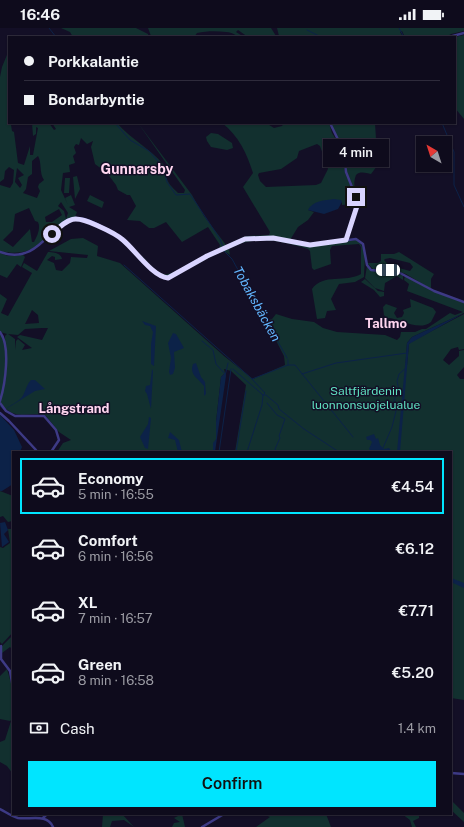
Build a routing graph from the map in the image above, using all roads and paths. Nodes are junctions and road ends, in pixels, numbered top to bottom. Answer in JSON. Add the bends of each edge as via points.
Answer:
{"nodes":[{"id":1,"x":464,"y":33,"type":"edge"},
{"id":2,"x":453,"y":36,"type":"edge"},
{"id":3,"x":330,"y":124,"type":"edge"},
{"id":4,"x":348,"y":233,"type":"junction"},
{"id":5,"x":354,"y":239,"type":"junction"},
{"id":6,"x":346,"y":240,"type":"junction"},
{"id":7,"x":0,"y":252,"type":"edge"},
{"id":8,"x":464,"y":302,"type":"edge"},
{"id":9,"x":0,"y":332,"type":"edge"},
{"id":10,"x":0,"y":402,"type":"edge"},
{"id":11,"x":0,"y":413,"type":"edge"},
{"id":12,"x":36,"y":450,"type":"dead end"},
{"id":13,"x":52,"y":451,"type":"edge"},
{"id":14,"x":1,"y":646,"type":"dead end"},
{"id":15,"x":12,"y":682,"type":"edge"},
{"id":16,"x":452,"y":773,"type":"edge"},
{"id":17,"x":464,"y":774,"type":"edge"},
{"id":18,"x":0,"y":809,"type":"edge"},
{"id":19,"x":46,"y":815,"type":"edge"},
{"id":20,"x":222,"y":815,"type":"edge"},
{"id":21,"x":43,"y":818,"type":"junction"},
{"id":22,"x":53,"y":827,"type":"edge"},
{"id":23,"x":202,"y":827,"type":"edge"}],
"edges":[{"from":1,"to":2,"type":"street"},
{"from":3,"to":4,"type":"street","via":[[344,152],[346,172],[356,197],[357,206]]},
{"from":4,"to":5,"type":"street"},
{"from":4,"to":6,"type":"street"},
{"from":5,"to":6,"type":"street"},
{"from":5,"to":8,"type":"street","via":[[360,240],[363,244],[367,265],[372,270],[400,273],[434,291]]},
{"from":6,"to":7,"type":"street","via":[[310,245],[273,238],[245,239],[207,256],[168,278],[157,273],[117,236],[84,219],[74,218],[64,223],[31,251],[16,255]]},
{"from":9,"to":10,"type":"street","via":[[5,340],[5,376]]},
{"from":10,"to":13,"type":"street","via":[[6,411],[15,416],[44,416],[56,430],[59,440]]},
{"from":11,"to":12,"type":"street"},
{"from":14,"to":15,"type":"street","via":[[1,658],[10,671]]},
{"from":16,"to":17,"type":"street"},
{"from":18,"to":21,"type":"street","via":[[18,818]]},
{"from":19,"to":21,"type":"street"},
{"from":20,"to":23,"type":"street"},
{"from":21,"to":22,"type":"street","via":[[51,822]]}]}
